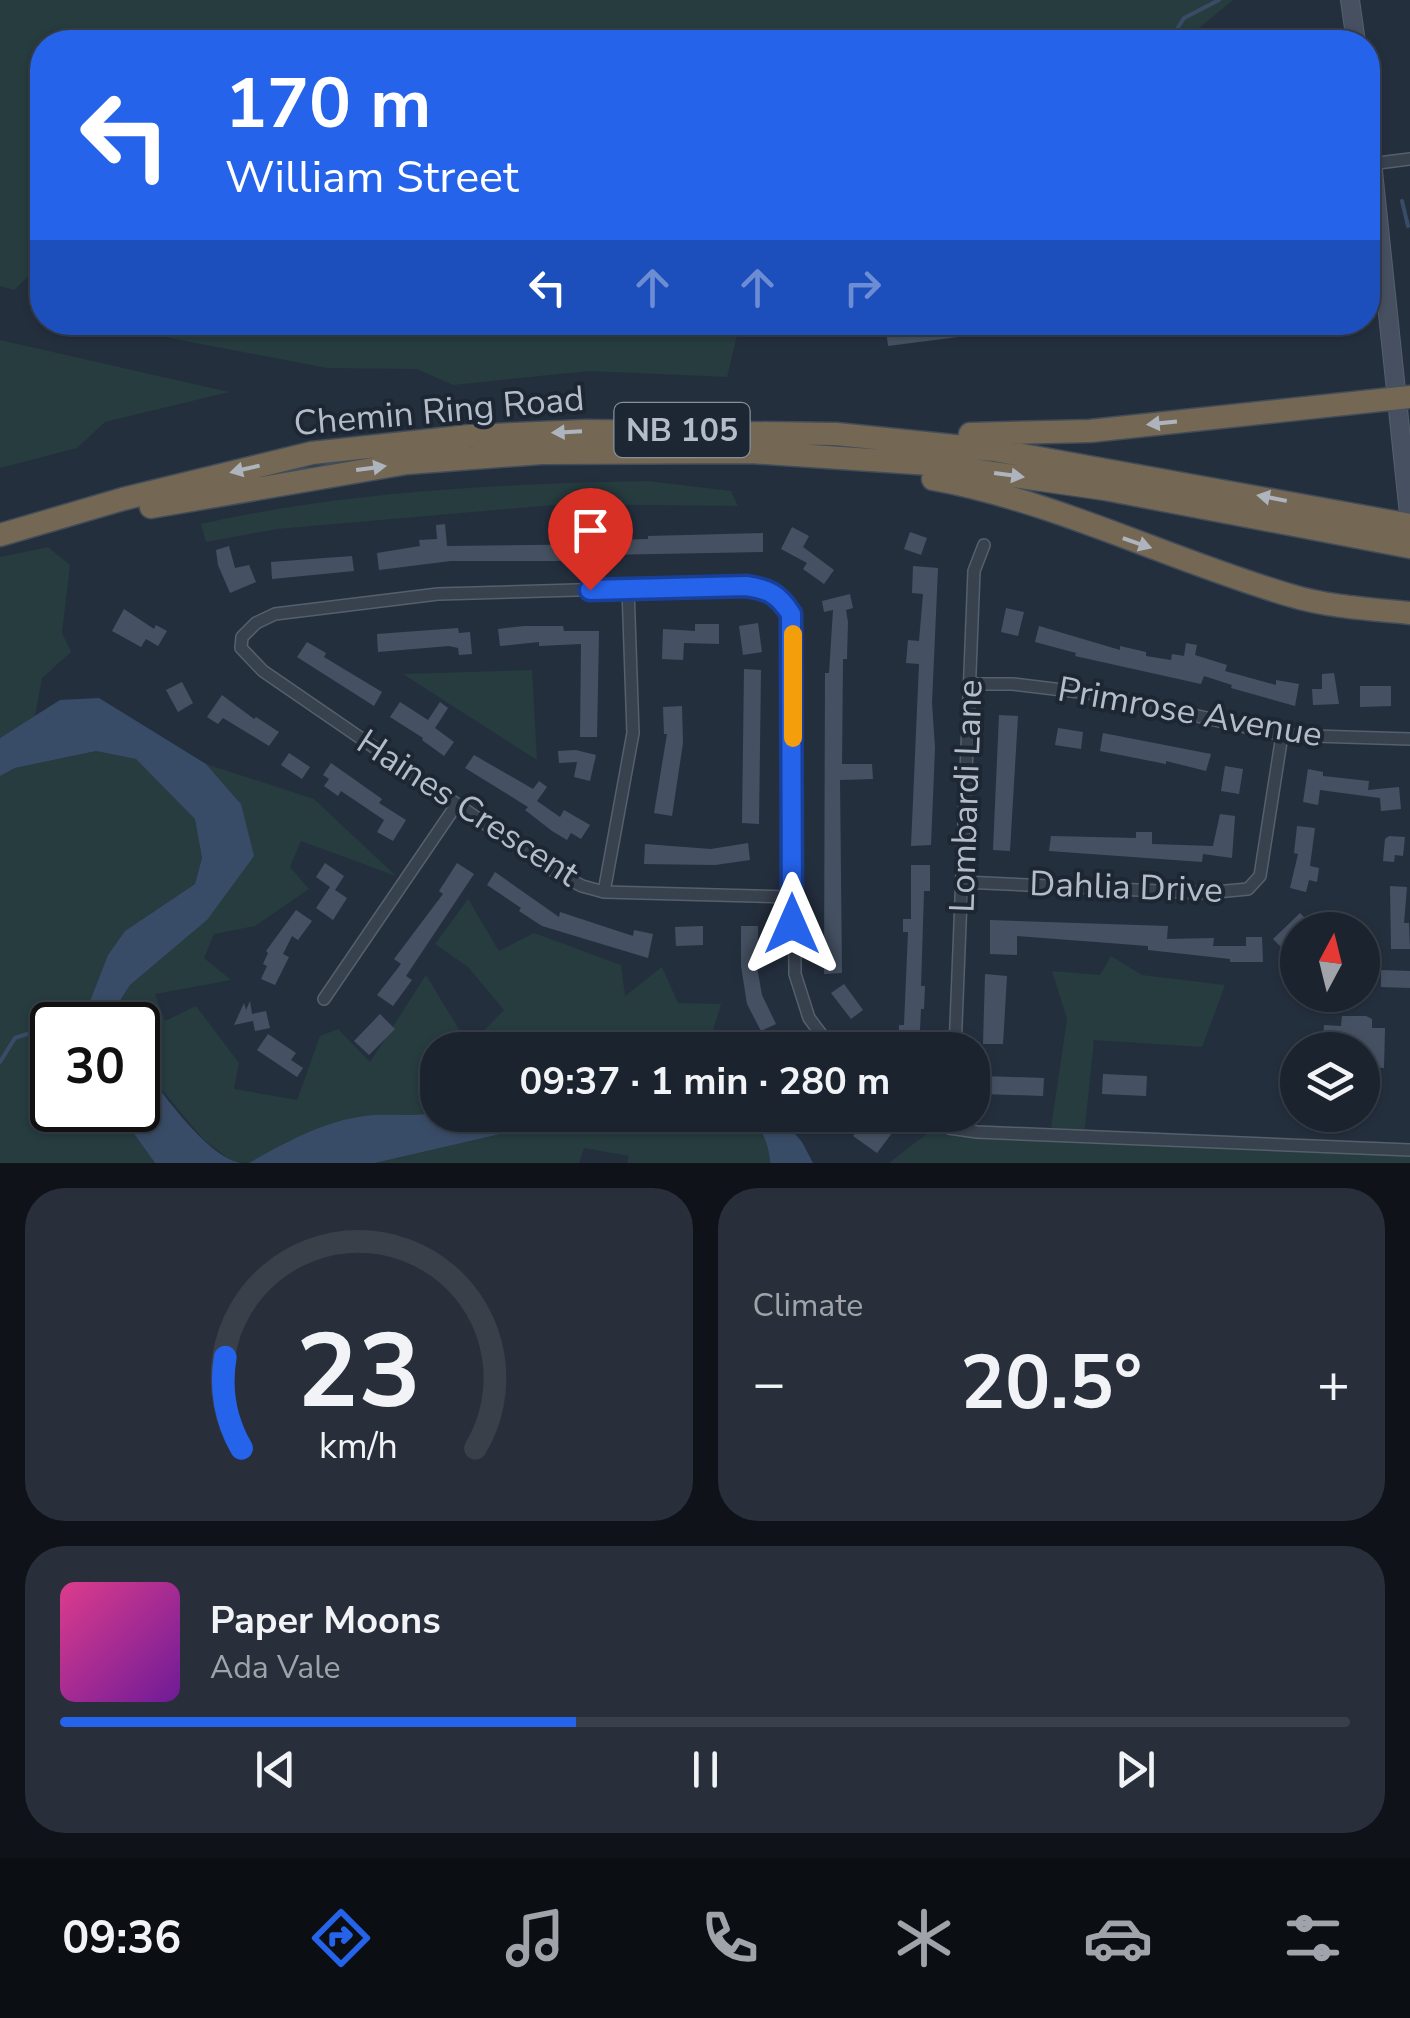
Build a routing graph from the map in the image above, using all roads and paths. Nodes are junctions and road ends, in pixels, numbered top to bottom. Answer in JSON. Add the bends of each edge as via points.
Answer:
{"nodes":[{"id":1,"x":1350,"y":0,"type":"edge"},
{"id":2,"x":1354,"y":30,"type":"edge"},
{"id":3,"x":1410,"y":160,"type":"edge"},
{"id":4,"x":1380,"y":163,"type":"edge"},
{"id":5,"x":1380,"y":233,"type":"edge"},
{"id":6,"x":1404,"y":397,"type":"edge"},
{"id":7,"x":728,"y":430,"type":"junction"},
{"id":8,"x":631,"y":451,"type":"junction"},
{"id":9,"x":1410,"y":524,"type":"edge"},
{"id":10,"x":1369,"y":528,"type":"junction"},
{"id":11,"x":0,"y":536,"type":"edge"},
{"id":12,"x":984,"y":544,"type":"dead end"},
{"id":13,"x":1410,"y":547,"type":"edge"},
{"id":14,"x":628,"y":589,"type":"junction"},
{"id":15,"x":1410,"y":613,"type":"edge"},
{"id":16,"x":970,"y":684,"type":"junction"},
{"id":17,"x":1282,"y":735,"type":"junction"},
{"id":18,"x":1410,"y":738,"type":"edge"},
{"id":19,"x":457,"y":804,"type":"junction"},
{"id":20,"x":964,"y":882,"type":"junction"},
{"id":21,"x":604,"y":892,"type":"junction"},
{"id":22,"x":792,"y":898,"type":"junction"},
{"id":23,"x":324,"y":999,"type":"dead end"},
{"id":24,"x":818,"y":1032,"type":"edge"},
{"id":25,"x":956,"y":1032,"type":"edge"},
{"id":26,"x":977,"y":1132,"type":"edge"},
{"id":27,"x":1410,"y":1150,"type":"edge"}],
"edges":[{"from":1,"to":2,"type":"main road"},
{"from":3,"to":4,"type":"street"},
{"from":5,"to":6,"type":"main road"},
{"from":6,"to":7,"type":"highway","one_way":true,"via":[[1042,434],[824,426]]},
{"from":6,"to":9,"type":"main road"},
{"from":10,"to":7,"type":"highway","name":"Chemin Ring Road","number":"NB 105","one_way":true,"via":[[994,450]]},
{"from":7,"to":11,"type":"highway","name":"Chemin Ring Road","number":"NB 105","one_way":true,"via":[[548,432],[343,449],[223,474]]},
{"from":8,"to":10,"type":"highway","name":"Chemin Ring Road","number":"NB 105","one_way":true,"via":[[931,464]]},
{"from":11,"to":8,"type":"highway","name":"Chemin Ring Road","number":"NB 105","one_way":true,"via":[[406,463]]},
{"from":8,"to":15,"type":"highway","one_way":true,"via":[[901,473],[960,484],[1290,596]]},
{"from":9,"to":10,"type":"highway","number":"NB 105"},
{"from":10,"to":13,"type":"highway","number":"NB 105"},
{"from":12,"to":16,"type":"street","name":"Lombardi Lane","via":[[974,571]]},
{"from":14,"to":19,"type":"street","name":"Haines Crescent","via":[[438,594],[299,608],[265,618],[242,638],[253,664]]},
{"from":14,"to":21,"type":"street","via":[[633,733]]},
{"from":14,"to":22,"type":"street","via":[[764,588],[791,614]]},
{"from":16,"to":17,"type":"street","name":"Primrose Avenue","via":[[1104,695]]},
{"from":16,"to":20,"type":"street","name":"Lombardi Lane"},
{"from":17,"to":18,"type":"street","name":"Primrose Avenue"},
{"from":17,"to":20,"type":"street","name":"Dahlia Drive","via":[[1260,876],[1248,888],[1206,893]]},
{"from":19,"to":21,"type":"street","name":"Haines Crescent","via":[[557,872]]},
{"from":19,"to":23,"type":"street"},
{"from":20,"to":25,"type":"street","name":"Lombardi Lane"},
{"from":21,"to":22,"type":"street","name":"Haines Crescent"},
{"from":22,"to":24,"type":"street","via":[[797,986]]},
{"from":26,"to":27,"type":"street"}]}
